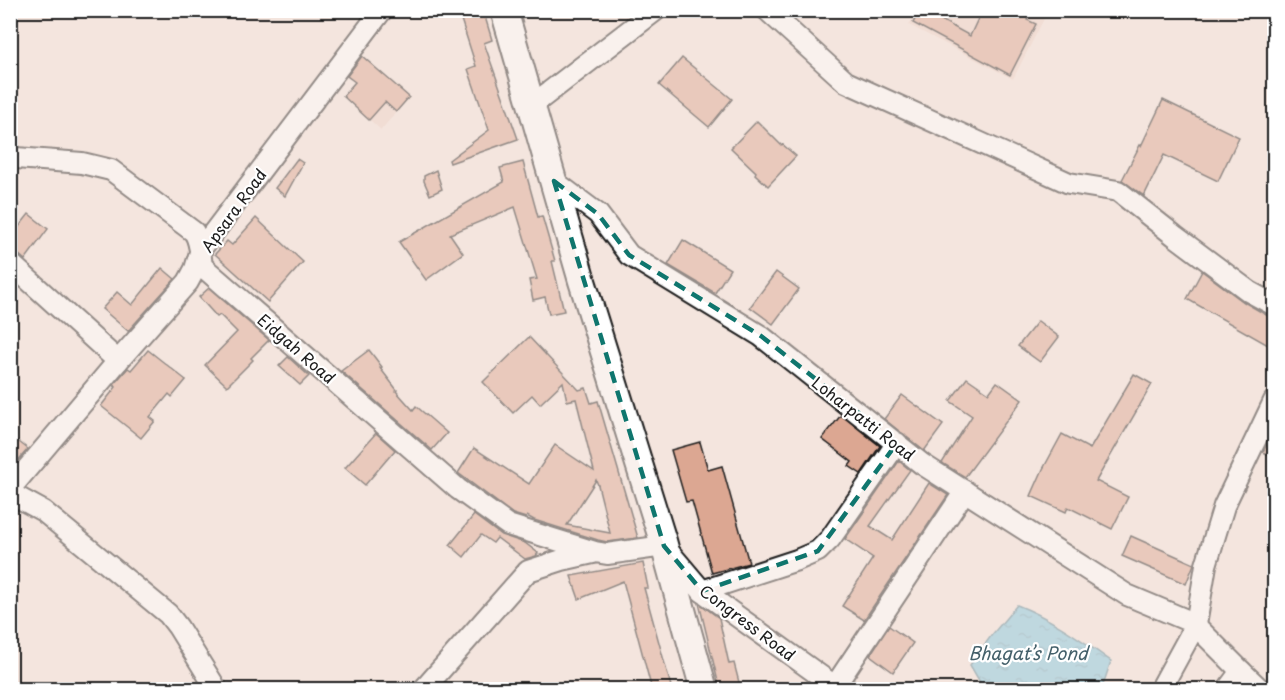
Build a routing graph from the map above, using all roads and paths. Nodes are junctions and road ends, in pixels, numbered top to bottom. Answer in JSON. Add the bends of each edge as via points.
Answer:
{"nodes":[{"id":1,"x":382,"y":10,"type":"edge"},
{"id":2,"x":504,"y":10,"type":"edge"},
{"id":3,"x":656,"y":10,"type":"edge"},
{"id":4,"x":767,"y":10,"type":"edge"},
{"id":5,"x":531,"y":106,"type":"junction"},
{"id":6,"x":10,"y":156,"type":"edge"},
{"id":7,"x":554,"y":181,"type":"junction"},
{"id":8,"x":201,"y":249,"type":"junction"},
{"id":9,"x":10,"y":263,"type":"edge"},
{"id":10,"x":1275,"y":305,"type":"edge"},
{"id":11,"x":118,"y":361,"type":"junction"},
{"id":12,"x":1275,"y":401,"type":"edge"},
{"id":13,"x":897,"y":443,"type":"junction"},
{"id":14,"x":10,"y":491,"type":"edge"},
{"id":15,"x":965,"y":491,"type":"junction"},
{"id":16,"x":664,"y":546,"type":"junction"},
{"id":17,"x":595,"y":552,"type":"junction"},
{"id":18,"x":702,"y":591,"type":"junction"},
{"id":19,"x":1195,"y":625,"type":"junction"},
{"id":20,"x":1241,"y":671,"type":"junction"},
{"id":21,"x":837,"y":688,"type":"edge"},
{"id":22,"x":218,"y":690,"type":"edge"},
{"id":23,"x":423,"y":690,"type":"edge"},
{"id":24,"x":704,"y":690,"type":"edge"},
{"id":25,"x":1160,"y":690,"type":"edge"},
{"id":26,"x":1227,"y":690,"type":"edge"},
{"id":27,"x":1261,"y":690,"type":"edge"}],
"edges":[{"from":1,"to":8,"type":"street","name":"Apsara Road"},
{"from":2,"to":5,"type":"main road"},
{"from":3,"to":5,"type":"street"},
{"from":4,"to":10,"type":"street","via":[[846,82],[1069,183],[1118,191],[1251,292]]},
{"from":5,"to":7,"type":"main road"},
{"from":6,"to":8,"type":"street","name":"Eidgah Road","via":[[111,170],[194,232]]},
{"from":7,"to":13,"type":"street","name":"Loharpatti Road","via":[[598,214],[629,255],[761,336]]},
{"from":7,"to":16,"type":"main road"},
{"from":8,"to":11,"type":"street","name":"Apsara Road","via":[[188,282]]},
{"from":8,"to":17,"type":"street","name":"Eidgah Road","via":[[202,266],[458,489],[508,525]]},
{"from":9,"to":11,"type":"street"},
{"from":11,"to":14,"type":"street","name":"Apsara Road"},
{"from":12,"to":19,"type":"street","via":[[1224,506],[1206,565]]},
{"from":13,"to":15,"type":"street","name":"Loharpatti Road"},
{"from":13,"to":18,"type":"street","via":[[818,551]]},
{"from":14,"to":22,"type":"street","via":[[43,511],[168,614]]},
{"from":15,"to":19,"type":"street","name":"Loharpatti Road","via":[[1127,595]]},
{"from":15,"to":21,"type":"street"},
{"from":16,"to":17,"type":"street","via":[[607,554]]},
{"from":16,"to":18,"type":"street","name":"Congress Road"},
{"from":16,"to":24,"type":"main road"},
{"from":17,"to":23,"type":"street","via":[[528,571]]},
{"from":18,"to":21,"type":"street","name":"Congress Road"},
{"from":19,"to":20,"type":"street"},
{"from":19,"to":25,"type":"street"},
{"from":20,"to":26,"type":"street"},
{"from":20,"to":27,"type":"street"}]}
